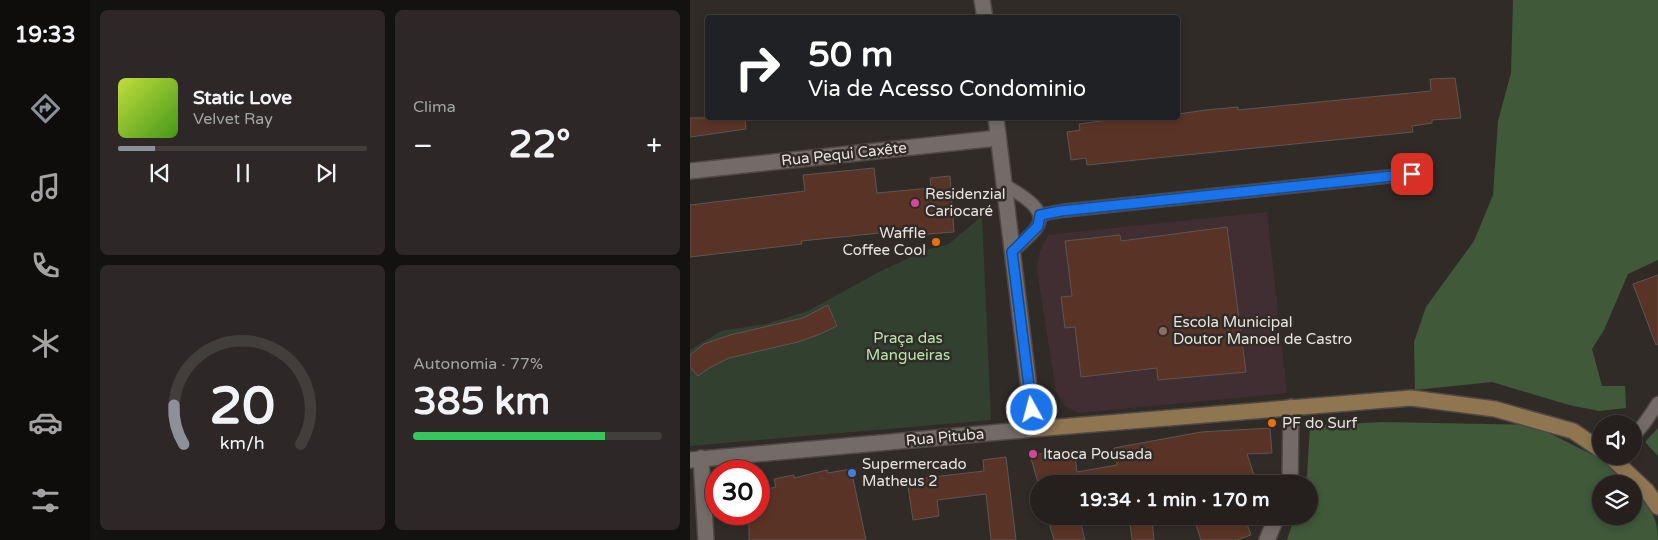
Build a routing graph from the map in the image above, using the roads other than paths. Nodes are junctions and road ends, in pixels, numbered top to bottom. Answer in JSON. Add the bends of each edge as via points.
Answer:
{"nodes":[{"id":1,"x":982,"y":0,"type":"edge"},
{"id":2,"x":984,"y":15,"type":"edge"},
{"id":3,"x":996,"y":120,"type":"edge"},
{"id":4,"x":998,"y":138,"type":"junction"},
{"id":5,"x":690,"y":171,"type":"edge"},
{"id":6,"x":1412,"y":174,"type":"dead end"},
{"id":7,"x":1005,"y":185,"type":"junction"},
{"id":8,"x":1040,"y":215,"type":"junction"},
{"id":9,"x":1012,"y":252,"type":"junction"},
{"id":10,"x":1658,"y":403,"type":"edge"},
{"id":11,"x":1291,"y":407,"type":"junction"},
{"id":12,"x":1642,"y":426,"type":"edge"},
{"id":13,"x":1034,"y":429,"type":"junction"},
{"id":14,"x":1592,"y":444,"type":"edge"},
{"id":15,"x":696,"y":459,"type":"edge"},
{"id":16,"x":1621,"y":465,"type":"edge"},
{"id":17,"x":1290,"y":475,"type":"edge"},
{"id":18,"x":1658,"y":507,"type":"edge"},
{"id":19,"x":1273,"y":525,"type":"edge"},
{"id":20,"x":706,"y":540,"type":"edge"},
{"id":21,"x":1267,"y":540,"type":"edge"}],
"edges":[{"from":1,"to":2,"type":"street"},
{"from":3,"to":4,"type":"street"},
{"from":4,"to":5,"type":"street","name":"Rua Pequi Caxête"},
{"from":4,"to":7,"type":"street"},
{"from":6,"to":8,"type":"lane"},
{"from":7,"to":8,"type":"lane","via":[[1036,206]]},
{"from":7,"to":9,"type":"street"},
{"from":8,"to":9,"type":"lane","via":[[1038,226]]},
{"from":9,"to":13,"type":"street"},
{"from":10,"to":12,"type":"lane"},
{"from":11,"to":13,"type":"street","name":"Rua Pituba"},
{"from":11,"to":14,"type":"street","name":"Rua Pituba","via":[[1410,398],[1495,409],[1573,431]]},
{"from":11,"to":17,"type":"street"},
{"from":13,"to":15,"type":"street","name":"Rua Pituba"},
{"from":15,"to":20,"type":"street"},
{"from":16,"to":18,"type":"street"},
{"from":19,"to":21,"type":"street"}]}
